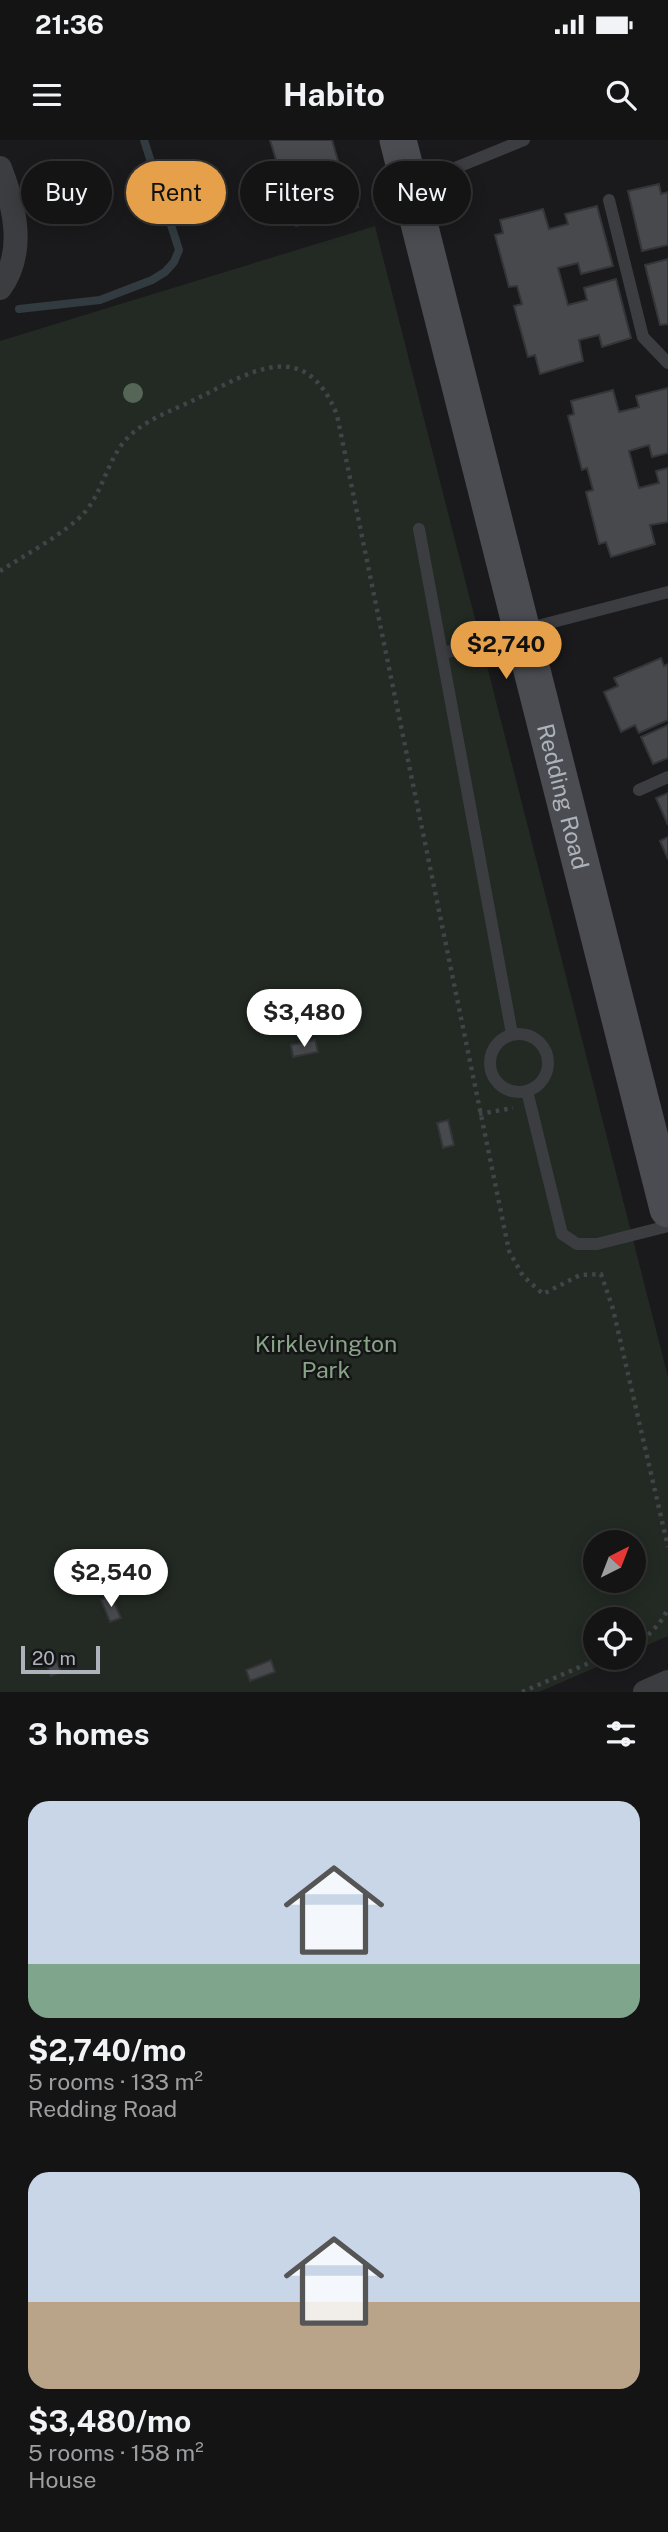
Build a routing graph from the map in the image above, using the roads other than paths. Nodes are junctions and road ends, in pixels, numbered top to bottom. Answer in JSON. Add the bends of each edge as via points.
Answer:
{"nodes":[{"id":1,"x":398,"y":140,"type":"edge"},
{"id":2,"x":524,"y":140,"type":"edge"},
{"id":3,"x":403,"y":161,"type":"edge"},
{"id":4,"x":471,"y":161,"type":"edge"},
{"id":5,"x":0,"y":168,"type":"edge"},
{"id":6,"x":609,"y":200,"type":"dead end"},
{"id":7,"x":420,"y":224,"type":"edge"},
{"id":8,"x":0,"y":288,"type":"edge"},
{"id":9,"x":668,"y":363,"type":"edge"},
{"id":10,"x":419,"y":529,"type":"dead end"},
{"id":11,"x":668,"y":592,"type":"edge"},
{"id":12,"x":524,"y":633,"type":"junction"},
{"id":13,"x":442,"y":653,"type":"junction"},
{"id":14,"x":668,"y":777,"type":"edge"},
{"id":15,"x":639,"y":790,"type":"dead end"},
{"id":16,"x":512,"y":1034,"type":"junction"},
{"id":17,"x":527,"y":1091,"type":"junction"},
{"id":18,"x":668,"y":1209,"type":"edge"},
{"id":19,"x":668,"y":1226,"type":"edge"},
{"id":20,"x":668,"y":1682,"type":"edge"},
{"id":21,"x":645,"y":1692,"type":"edge"}],
"edges":[{"from":1,"to":3,"type":"street","name":"Redding Road"},
{"from":2,"to":4,"type":"lane"},
{"from":5,"to":8,"type":"street","via":[[18,239],[8,278]]},
{"from":6,"to":9,"type":"lane","via":[[643,337]]},
{"from":7,"to":12,"type":"street","name":"Redding Road"},
{"from":10,"to":13,"type":"lane"},
{"from":11,"to":12,"type":"lane"},
{"from":12,"to":13,"type":"lane"},
{"from":12,"to":18,"type":"street","name":"Redding Road"},
{"from":13,"to":16,"type":"lane"},
{"from":14,"to":15,"type":"lane"},
{"from":16,"to":17,"type":"lane","via":[[534,1037],[547,1055],[545,1077]]},
{"from":16,"to":17,"type":"lane","via":[[494,1048],[491,1070],[505,1088]]},
{"from":17,"to":19,"type":"lane","via":[[562,1234],[577,1244],[597,1244]]},
{"from":20,"to":21,"type":"street"}]}
